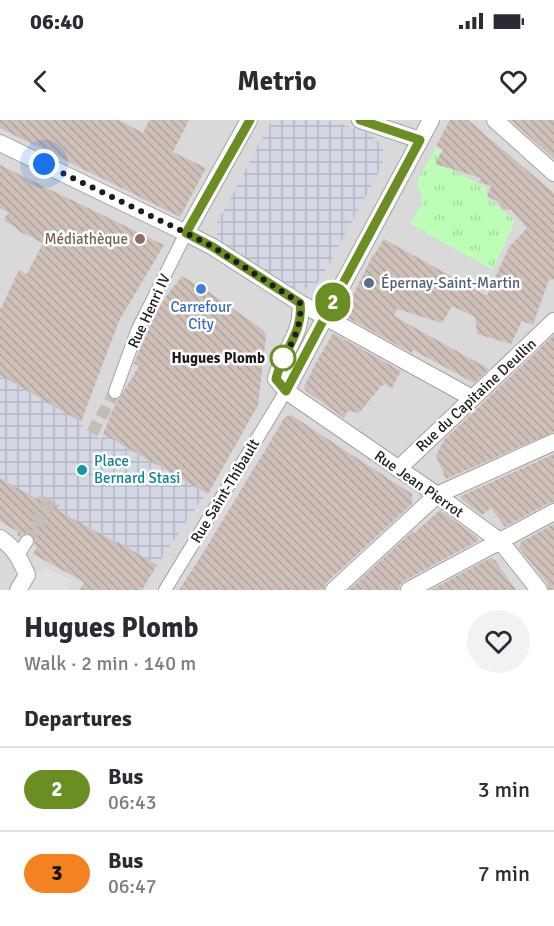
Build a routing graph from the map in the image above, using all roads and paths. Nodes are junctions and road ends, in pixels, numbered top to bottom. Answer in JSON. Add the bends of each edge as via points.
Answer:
{"nodes":[{"id":1,"x":249,"y":120,"type":"edge"},
{"id":2,"x":360,"y":120,"type":"edge"},
{"id":3,"x":431,"y":120,"type":"edge"},
{"id":4,"x":495,"y":120,"type":"edge"},
{"id":5,"x":420,"y":140,"type":"junction"},
{"id":6,"x":0,"y":143,"type":"edge"},
{"id":7,"x":554,"y":173,"type":"edge"},
{"id":8,"x":186,"y":233,"type":"junction"},
{"id":9,"x":300,"y":303,"type":"junction"},
{"id":10,"x":325,"y":317,"type":"junction"},
{"id":11,"x":554,"y":321,"type":"edge"},
{"id":12,"x":286,"y":391,"type":"junction"},
{"id":13,"x":115,"y":392,"type":"tunnel mouth"},
{"id":14,"x":472,"y":398,"type":"junction"},
{"id":15,"x":554,"y":442,"type":"edge"},
{"id":16,"x":398,"y":469,"type":"junction"},
{"id":17,"x":437,"y":495,"type":"junction"},
{"id":18,"x":554,"y":512,"type":"edge"},
{"id":19,"x":0,"y":538,"type":"edge"},
{"id":20,"x":501,"y":542,"type":"junction"},
{"id":21,"x":18,"y":590,"type":"edge"},
{"id":22,"x":165,"y":590,"type":"edge"},
{"id":23,"x":334,"y":590,"type":"edge"},
{"id":24,"x":409,"y":590,"type":"edge"},
{"id":25,"x":539,"y":590,"type":"edge"}],
"edges":[{"from":1,"to":8,"type":"street"},
{"from":2,"to":5,"type":"street"},
{"from":3,"to":5,"type":"street","name":"Rue Saint-Thibault"},
{"from":4,"to":7,"type":"street"},
{"from":5,"to":10,"type":"street","name":"Rue Saint-Thibault"},
{"from":6,"to":8,"type":"street"},
{"from":8,"to":9,"type":"street"},
{"from":8,"to":13,"type":"street","name":"Rue Henri IV","via":[[137,331]]},
{"from":9,"to":10,"type":"street"},
{"from":9,"to":12,"type":"street","via":[[298,330],[276,379]]},
{"from":10,"to":12,"type":"street","name":"Rue Saint-Thibault"},
{"from":10,"to":14,"type":"street"},
{"from":11,"to":14,"type":"street","name":"Rue du Capitaine Deullin"},
{"from":12,"to":16,"type":"street","name":"Rue Jean Pierrot"},
{"from":12,"to":22,"type":"street","name":"Rue Saint-Thibault"},
{"from":14,"to":16,"type":"street","name":"Rue du Capitaine Deullin"},
{"from":15,"to":17,"type":"street"},
{"from":16,"to":17,"type":"street","name":"Rue Jean Pierrot"},
{"from":17,"to":20,"type":"street","name":"Rue Jean Pierrot"},
{"from":17,"to":23,"type":"street"},
{"from":18,"to":20,"type":"street"},
{"from":19,"to":21,"type":"street","via":[[22,548],[27,575]]},
{"from":20,"to":24,"type":"street"},
{"from":20,"to":25,"type":"street","name":"Rue Jean Pierrot"}]}
